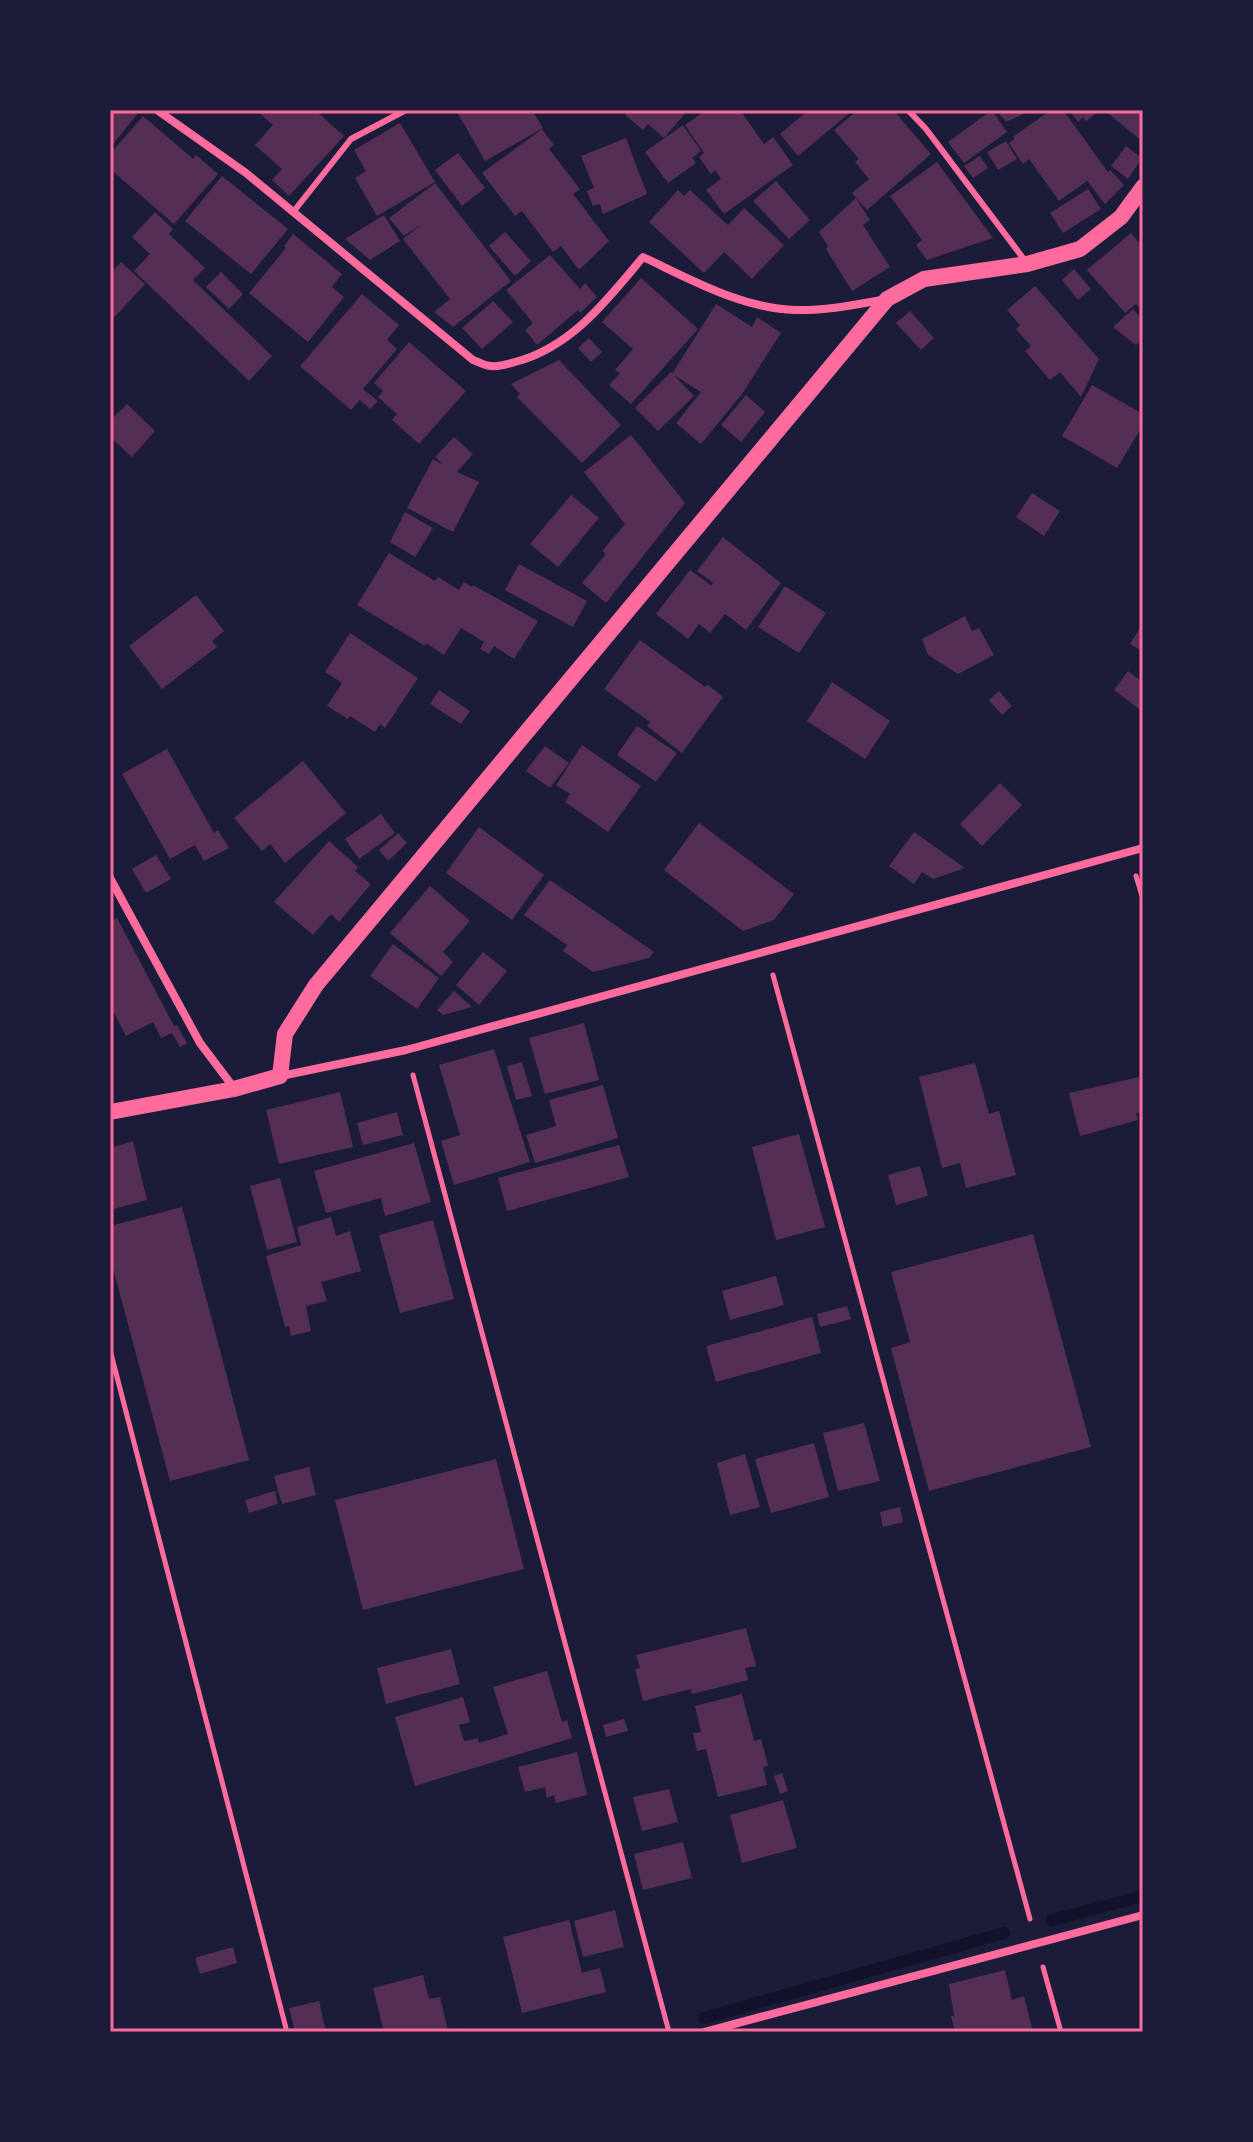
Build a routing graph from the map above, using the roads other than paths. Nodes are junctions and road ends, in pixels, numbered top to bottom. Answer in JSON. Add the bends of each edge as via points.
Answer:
{"nodes":[{"id":1,"x":157,"y":110,"type":"edge"},
{"id":2,"x":406,"y":110,"type":"edge"},
{"id":3,"x":908,"y":110,"type":"edge"},
{"id":4,"x":1143,"y":187,"type":"edge"},
{"id":5,"x":294,"y":211,"type":"junction"},
{"id":6,"x":1027,"y":264,"type":"junction"},
{"id":7,"x":887,"y":299,"type":"junction"},
{"id":8,"x":1143,"y":848,"type":"edge"},
{"id":9,"x":110,"y":878,"type":"edge"},
{"id":10,"x":280,"y":1076,"type":"junction"},
{"id":11,"x":234,"y":1089,"type":"junction"},
{"id":12,"x":110,"y":1112,"type":"edge"},
{"id":13,"x":1143,"y":1915,"type":"edge"},
{"id":14,"x":704,"y":2032,"type":"edge"}],
"edges":[{"from":1,"to":5,"type":"street"},
{"from":2,"to":5,"type":"lane","via":[[351,139]]},
{"from":3,"to":6,"type":"lane"},
{"from":4,"to":6,"type":"main road","via":[[1121,217],[1080,249]]},
{"from":5,"to":7,"type":"street","via":[[473,360],[491,366],[546,351],[599,309],[643,257],[738,300],[772,308],[840,307]]},
{"from":6,"to":7,"type":"main road","via":[[924,279]]},
{"from":7,"to":10,"type":"main road","via":[[316,985],[285,1034]]},
{"from":8,"to":10,"type":"street","via":[[406,1050]]},
{"from":9,"to":11,"type":"street","via":[[200,1043]]},
{"from":10,"to":11,"type":"main road"},
{"from":11,"to":12,"type":"main road"},
{"from":13,"to":14,"type":"street"}]}
